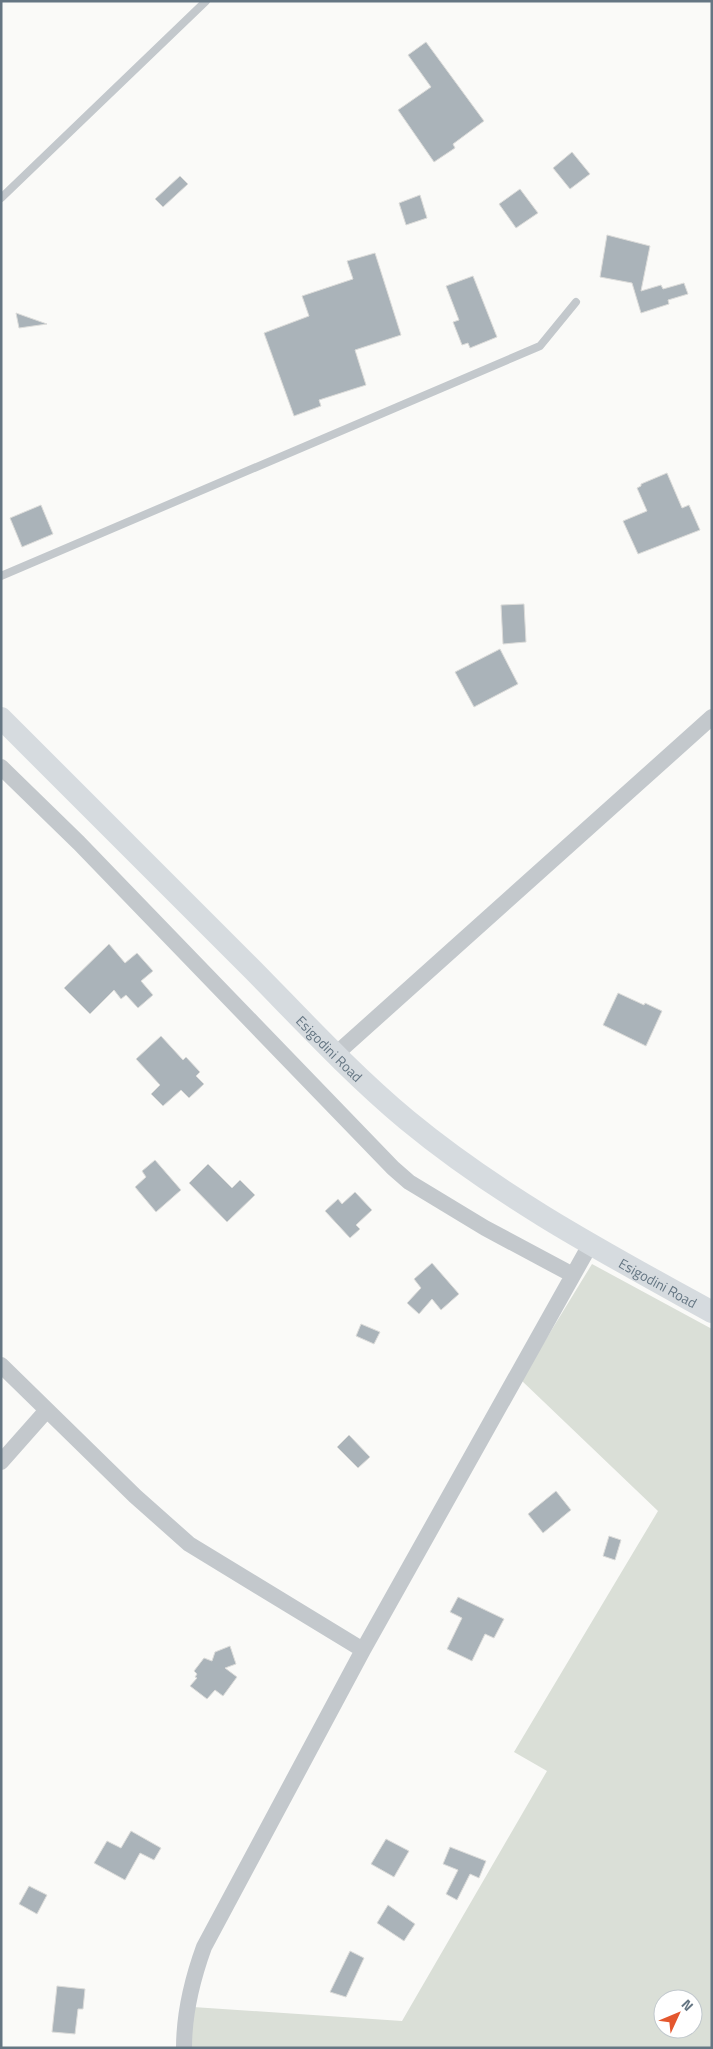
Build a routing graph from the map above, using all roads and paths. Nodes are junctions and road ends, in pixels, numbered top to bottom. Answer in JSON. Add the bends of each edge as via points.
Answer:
{"nodes":[{"id":1,"x":206,"y":1,"type":"edge"},
{"id":2,"x":1,"y":198,"type":"edge"},
{"id":3,"x":576,"y":302,"type":"dead end"},
{"id":4,"x":1,"y":576,"type":"edge"},
{"id":5,"x":712,"y":717,"type":"edge"},
{"id":6,"x":1,"y":718,"type":"edge"},
{"id":7,"x":1,"y":766,"type":"edge"},
{"id":8,"x":336,"y":1054,"type":"junction"},
{"id":9,"x":590,"y":1245,"type":"junction"},
{"id":10,"x":573,"y":1276,"type":"junction"},
{"id":11,"x":712,"y":1312,"type":"edge"},
{"id":12,"x":1,"y":1365,"type":"edge"},
{"id":13,"x":47,"y":1410,"type":"junction"},
{"id":14,"x":1,"y":1462,"type":"edge"},
{"id":15,"x":363,"y":1650,"type":"junction"},
{"id":16,"x":184,"y":2048,"type":"edge"}],
"edges":[{"from":1,"to":2,"type":"lane"},
{"from":3,"to":4,"type":"lane","via":[[540,346]]},
{"from":5,"to":8,"type":"street"},
{"from":6,"to":8,"type":"main road","name":"Esigodini Road"},
{"from":7,"to":10,"type":"street","via":[[408,1182]]},
{"from":8,"to":9,"type":"main road","name":"Esigodini Road","via":[[442,1147]]},
{"from":9,"to":10,"type":"street"},
{"from":9,"to":11,"type":"main road","name":"Esigodini Road"},
{"from":10,"to":15,"type":"street"},
{"from":12,"to":13,"type":"street"},
{"from":13,"to":14,"type":"street"},
{"from":13,"to":15,"type":"street","via":[[189,1544]]},
{"from":15,"to":16,"type":"street","via":[[204,1947],[191,1983]]}]}
